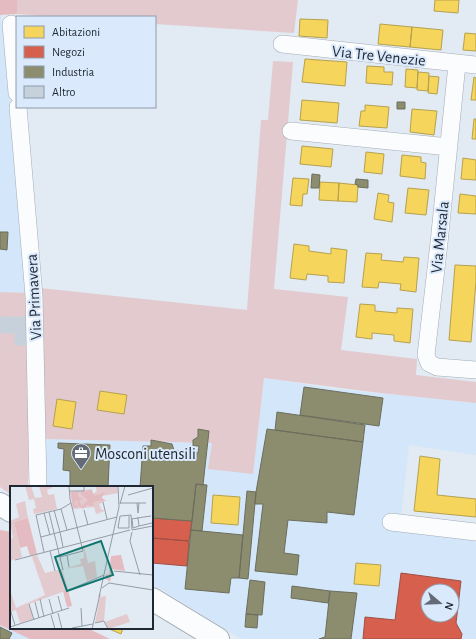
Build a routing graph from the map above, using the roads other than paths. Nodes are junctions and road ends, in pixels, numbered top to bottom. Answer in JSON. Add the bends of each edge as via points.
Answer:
{"nodes":[{"id":1,"x":11,"y":24,"type":"dead end"},
{"id":2,"x":282,"y":44,"type":"dead end"},
{"id":3,"x":457,"y":64,"type":"junction"},
{"id":4,"x":476,"y":65,"type":"edge"},
{"id":5,"x":16,"y":82,"type":"edge"},
{"id":6,"x":18,"y":108,"type":"edge"},
{"id":7,"x":291,"y":131,"type":"dead end"},
{"id":8,"x":448,"y":147,"type":"junction"},
{"id":9,"x":476,"y":370,"type":"edge"},
{"id":10,"x":38,"y":486,"type":"edge"},
{"id":11,"x":0,"y":504,"type":"edge"},
{"id":12,"x":10,"y":510,"type":"edge"},
{"id":13,"x":10,"y":519,"type":"edge"},
{"id":14,"x":0,"y":521,"type":"edge"},
{"id":15,"x":391,"y":522,"type":"dead end"},
{"id":16,"x":476,"y":532,"type":"edge"},
{"id":17,"x":153,"y":599,"type":"edge"},
{"id":18,"x":218,"y":639,"type":"edge"}],
"edges":[{"from":1,"to":5,"type":"street"},
{"from":2,"to":3,"type":"street","name":"Via Tre Venezie"},
{"from":3,"to":4,"type":"street","name":"Via Tre Venezie"},
{"from":3,"to":8,"type":"street","name":"Via Marsala"},
{"from":6,"to":10,"type":"street","name":"Via Primavera","via":[[34,296]]},
{"from":7,"to":8,"type":"street"},
{"from":8,"to":9,"type":"street","name":"Via Marsala","via":[[426,355],[429,363],[437,367]]},
{"from":11,"to":12,"type":"main road"},
{"from":13,"to":14,"type":"main road"},
{"from":15,"to":16,"type":"street"},
{"from":17,"to":18,"type":"main road"}]}
